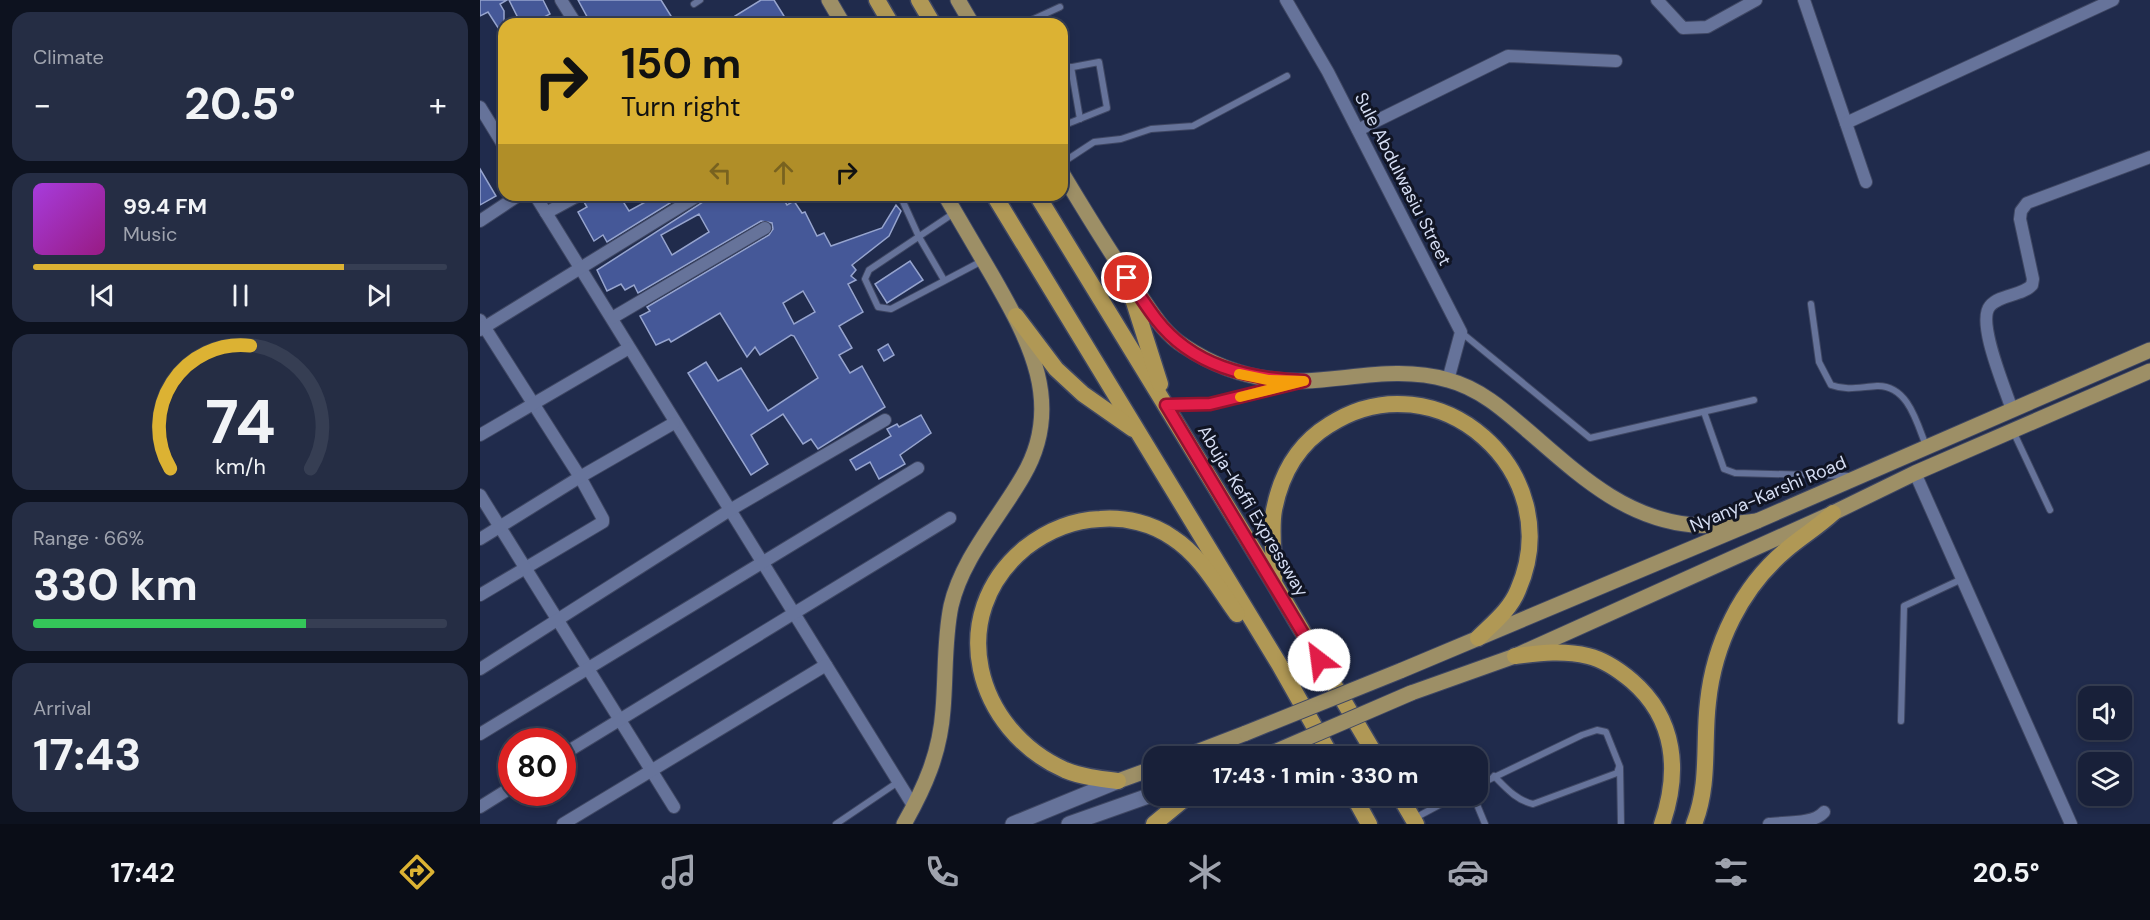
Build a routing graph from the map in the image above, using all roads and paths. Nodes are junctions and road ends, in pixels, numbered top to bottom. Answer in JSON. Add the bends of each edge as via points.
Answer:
{"nodes":[{"id":1,"x":561,"y":0,"type":"edge"},
{"id":2,"x":829,"y":0,"type":"edge"},
{"id":3,"x":877,"y":0,"type":"edge"},
{"id":4,"x":919,"y":0,"type":"edge"},
{"id":5,"x":958,"y":0,"type":"edge"},
{"id":6,"x":1286,"y":0,"type":"edge"},
{"id":7,"x":1657,"y":0,"type":"edge"},
{"id":8,"x":1756,"y":0,"type":"edge"},
{"id":9,"x":1804,"y":0,"type":"edge"},
{"id":10,"x":2113,"y":0,"type":"edge"},
{"id":11,"x":1060,"y":7,"type":"dead end"},
{"id":12,"x":572,"y":18,"type":"edge"},
{"id":13,"x":840,"y":18,"type":"edge"},
{"id":14,"x":888,"y":18,"type":"edge"},
{"id":15,"x":930,"y":18,"type":"edge"},
{"id":16,"x":968,"y":18,"type":"edge"},
{"id":17,"x":1036,"y":18,"type":"edge"},
{"id":18,"x":1616,"y":61,"type":"dead end"},
{"id":19,"x":1071,"y":67,"type":"junction"},
{"id":20,"x":1068,"y":68,"type":"edge"},
{"id":21,"x":1287,"y":76,"type":"dead end"},
{"id":22,"x":480,"y":107,"type":"edge"},
{"id":23,"x":1080,"y":119,"type":"junction"},
{"id":24,"x":484,"y":121,"type":"edge"},
{"id":25,"x":1846,"y":123,"type":"junction"},
{"id":26,"x":1068,"y":124,"type":"edge"},
{"id":27,"x":1358,"y":130,"type":"junction"},
{"id":28,"x":498,"y":138,"type":"edge"},
{"id":29,"x":2150,"y":157,"type":"edge"},
{"id":30,"x":1068,"y":159,"type":"edge"},
{"id":31,"x":1866,"y":182,"type":"dead end"},
{"id":32,"x":1068,"y":183,"type":"edge"},
{"id":33,"x":510,"y":201,"type":"edge"},
{"id":34,"x":539,"y":201,"type":"edge"},
{"id":35,"x":568,"y":201,"type":"edge"},
{"id":36,"x":689,"y":201,"type":"edge"},
{"id":37,"x":903,"y":201,"type":"edge"},
{"id":38,"x":948,"y":201,"type":"edge"},
{"id":39,"x":998,"y":201,"type":"edge"},
{"id":40,"x":1041,"y":201,"type":"edge"},
{"id":41,"x":546,"y":213,"type":"junction"},
{"id":42,"x":955,"y":213,"type":"junction"},
{"id":43,"x":480,"y":222,"type":"edge"},
{"id":44,"x":765,"y":228,"type":"dead end"},
{"id":45,"x":919,"y":237,"type":"junction"},
{"id":46,"x":983,"y":260,"type":"junction"},
{"id":47,"x":1117,"y":264,"type":"junction"},
{"id":48,"x":581,"y":266,"type":"junction"},
{"id":49,"x":944,"y":280,"type":"junction"},
{"id":50,"x":1811,"y":304,"type":"dead end"},
{"id":51,"x":1016,"y":316,"type":"junction"},
{"id":52,"x":612,"y":318,"type":"junction"},
{"id":53,"x":482,"y":326,"type":"edge"},
{"id":54,"x":1461,"y":332,"type":"junction"},
{"id":55,"x":629,"y":348,"type":"junction"},
{"id":56,"x":2150,"y":350,"type":"edge"},
{"id":57,"x":2150,"y":371,"type":"edge"},
{"id":58,"x":1448,"y":380,"type":"junction"},
{"id":59,"x":1304,"y":381,"type":"junction"},
{"id":60,"x":1754,"y":400,"type":"dead end"},
{"id":61,"x":534,"y":404,"type":"junction"},
{"id":62,"x":1166,"y":405,"type":"junction"},
{"id":63,"x":2012,"y":410,"type":"junction"},
{"id":64,"x":1704,"y":412,"type":"junction"},
{"id":65,"x":885,"y":420,"type":"dead end"},
{"id":66,"x":674,"y":423,"type":"junction"},
{"id":67,"x":2013,"y":430,"type":"junction"},
{"id":68,"x":1139,"y":434,"type":"junction"},
{"id":69,"x":480,"y":435,"type":"edge"},
{"id":70,"x":1927,"y":447,"type":"junction"},
{"id":71,"x":918,"y":468,"type":"dead end"},
{"id":72,"x":1915,"y":473,"type":"junction"},
{"id":73,"x":1860,"y":476,"type":"junction"},
{"id":74,"x":580,"y":477,"type":"junction"},
{"id":75,"x":480,"y":495,"type":"edge"},
{"id":76,"x":730,"y":510,"type":"junction"},
{"id":77,"x":2050,"y":510,"type":"dead end"},
{"id":78,"x":1833,"y":513,"type":"junction"},
{"id":79,"x":950,"y":518,"type":"dead end"},
{"id":80,"x":1757,"y":521,"type":"junction"},
{"id":81,"x":499,"y":527,"type":"junction"},
{"id":82,"x":480,"y":539,"type":"edge"},
{"id":83,"x":761,"y":561,"type":"junction"},
{"id":84,"x":526,"y":569,"type":"junction"},
{"id":85,"x":1962,"y":579,"type":"junction"},
{"id":86,"x":1274,"y":583,"type":"junction"},
{"id":87,"x":480,"y":595,"type":"edge"},
{"id":88,"x":794,"y":614,"type":"junction"},
{"id":89,"x":557,"y":620,"type":"junction"},
{"id":90,"x":1478,"y":638,"type":"junction"},
{"id":91,"x":1515,"y":656,"type":"junction"},
{"id":92,"x":1279,"y":664,"type":"junction"},
{"id":93,"x":826,"y":665,"type":"junction"},
{"id":94,"x":480,"y":669,"type":"edge"},
{"id":95,"x":589,"y":670,"type":"junction"},
{"id":96,"x":620,"y":720,"type":"junction"},
{"id":97,"x":1901,"y":721,"type":"dead end"},
{"id":98,"x":480,"y":734,"type":"edge"},
{"id":99,"x":1212,"y":746,"type":"edge"},
{"id":100,"x":1288,"y":746,"type":"edge"},
{"id":101,"x":1325,"y":746,"type":"edge"},
{"id":102,"x":1370,"y":746,"type":"edge"},
{"id":103,"x":576,"y":747,"type":"edge"},
{"id":104,"x":1620,"y":767,"type":"junction"},
{"id":105,"x":651,"y":770,"type":"junction"},
{"id":106,"x":1143,"y":772,"type":"edge"},
{"id":107,"x":1494,"y":776,"type":"junction"},
{"id":108,"x":1488,"y":779,"type":"edge"},
{"id":109,"x":898,"y":782,"type":"junction"},
{"id":110,"x":1119,"y":782,"type":"junction"},
{"id":111,"x":498,"y":796,"type":"edge"},
{"id":112,"x":1143,"y":798,"type":"edge"},
{"id":113,"x":1176,"y":806,"type":"edge"},
{"id":114,"x":1359,"y":806,"type":"edge"},
{"id":115,"x":1405,"y":806,"type":"edge"},
{"id":116,"x":1440,"y":806,"type":"edge"},
{"id":117,"x":1478,"y":806,"type":"edge"},
{"id":118,"x":480,"y":807,"type":"edge"},
{"id":119,"x":674,"y":807,"type":"dead end"},
{"id":120,"x":914,"y":807,"type":"junction"},
{"id":121,"x":1824,"y":812,"type":"dead end"},
{"id":122,"x":1414,"y":822,"type":"edge"},
{"id":123,"x":563,"y":824,"type":"edge"},
{"id":124,"x":836,"y":824,"type":"edge"},
{"id":125,"x":904,"y":824,"type":"edge"},
{"id":126,"x":1013,"y":824,"type":"edge"},
{"id":127,"x":1069,"y":824,"type":"edge"},
{"id":128,"x":1154,"y":824,"type":"edge"},
{"id":129,"x":1369,"y":824,"type":"edge"},
{"id":130,"x":1485,"y":824,"type":"edge"},
{"id":131,"x":1621,"y":824,"type":"edge"},
{"id":132,"x":1662,"y":824,"type":"edge"},
{"id":133,"x":1694,"y":824,"type":"edge"},
{"id":134,"x":1769,"y":824,"type":"edge"},
{"id":135,"x":2072,"y":824,"type":"edge"}],
"edges":[{"from":1,"to":12,"type":"street"},
{"from":2,"to":13,"type":"main road"},
{"from":3,"to":14,"type":"highway"},
{"from":4,"to":15,"type":"highway"},
{"from":5,"to":16,"type":"main road"},
{"from":6,"to":27,"type":"street","name":"Sule Abdulwasiu Street"},
{"from":7,"to":8,"type":"street","via":[[1683,28],[1707,27]]},
{"from":9,"to":25,"type":"street"},
{"from":10,"to":25,"type":"street"},
{"from":11,"to":17,"type":"lane"},
{"from":18,"to":27,"type":"street","via":[[1508,56]]},
{"from":19,"to":20,"type":"lane"},
{"from":19,"to":23,"type":"lane"},
{"from":19,"to":23,"type":"lane","via":[[1099,62],[1107,108]]},
{"from":21,"to":30,"type":"lane","via":[[1193,126],[1151,129],[1121,140],[1094,142]]},
{"from":22,"to":24,"type":"street"},
{"from":23,"to":26,"type":"lane"},
{"from":24,"to":28,"type":"street"},
{"from":25,"to":31,"type":"street"},
{"from":27,"to":54,"type":"street","name":"Sule Abdulwasiu Street"},
{"from":29,"to":63,"type":"street","via":[[2027,203],[2021,211],[2019,219],[2032,285],[1995,302],[1987,313],[1987,334]]},
{"from":32,"to":47,"type":"main road"},
{"from":33,"to":43,"type":"street"},
{"from":34,"to":41,"type":"street"},
{"from":35,"to":41,"type":"street"},
{"from":36,"to":48,"type":"street"},
{"from":37,"to":45,"type":"lane"},
{"from":38,"to":42,"type":"main road"},
{"from":39,"to":68,"type":"highway"},
{"from":40,"to":62,"type":"highway","name":"Abuja-Keffi Expressway"},
{"from":41,"to":48,"type":"street"},
{"from":42,"to":45,"type":"lane"},
{"from":42,"to":46,"type":"main road"},
{"from":44,"to":52,"type":"street"},
{"from":45,"to":49,"type":"lane"},
{"from":45,"to":49,"type":"lane","via":[[866,274],[878,307],[891,309]]},
{"from":46,"to":49,"type":"lane"},
{"from":46,"to":51,"type":"main road"},
{"from":47,"to":59,"type":"main road","via":[[1157,320],[1181,345],[1237,373],[1268,380]]},
{"from":47,"to":62,"type":"highway"},
{"from":48,"to":52,"type":"street"},
{"from":48,"to":53,"type":"street"},
{"from":50,"to":70,"type":"lane","via":[[1819,362],[1830,385],[1841,389],[1887,386],[1904,398]]},
{"from":51,"to":68,"type":"highway","via":[[1056,369],[1083,394]]},
{"from":51,"to":120,"type":"main road","via":[[1040,378],[1043,404],[1039,435],[1025,473],[960,579],[952,603],[939,743],[925,788]]},
{"from":52,"to":55,"type":"street"},
{"from":53,"to":61,"type":"street"},
{"from":54,"to":58,"type":"street"},
{"from":54,"to":64,"type":"lane","via":[[1590,438]]},
{"from":55,"to":61,"type":"street"},
{"from":55,"to":66,"type":"street"},
{"from":56,"to":63,"type":"main road","name":"Nyanya-Karshi Road"},
{"from":57,"to":67,"type":"main road"},
{"from":58,"to":59,"type":"main road","via":[[1420,374],[1380,373]]},
{"from":58,"to":80,"type":"main road","via":[[1476,391],[1503,409],[1569,468],[1621,503],[1693,525]]},
{"from":59,"to":62,"type":"lane","via":[[1210,404]]},
{"from":60,"to":64,"type":"lane"},
{"from":61,"to":69,"type":"street"},
{"from":61,"to":74,"type":"street"},
{"from":62,"to":86,"type":"highway","name":"Abuja-Keffi Expressway"},
{"from":63,"to":70,"type":"main road","name":"Nyanya-Karshi Road"},
{"from":64,"to":73,"type":"lane","via":[[1724,469],[1735,473]]},
{"from":65,"to":76,"type":"street"},
{"from":66,"to":74,"type":"street"},
{"from":66,"to":76,"type":"street"},
{"from":67,"to":72,"type":"main road"},
{"from":67,"to":77,"type":"lane"},
{"from":68,"to":92,"type":"highway"},
{"from":70,"to":73,"type":"main road","name":"Nyanya-Karshi Road"},
{"from":71,"to":83,"type":"street"},
{"from":72,"to":78,"type":"main road"},
{"from":72,"to":85,"type":"street"},
{"from":73,"to":80,"type":"main road","name":"Nyanya-Karshi Road"},
{"from":74,"to":81,"type":"street"},
{"from":74,"to":84,"type":"street","via":[[603,514],[603,522]]},
{"from":75,"to":81,"type":"street"},
{"from":76,"to":83,"type":"street"},
{"from":76,"to":89,"type":"street"},
{"from":78,"to":91,"type":"main road"},
{"from":78,"to":133,"type":"highway","via":[[1784,551],[1759,578],[1728,626],[1712,673],[1705,784]]},
{"from":79,"to":88,"type":"street"},
{"from":80,"to":90,"type":"main road","name":"Nyanya-Karshi Road"},
{"from":81,"to":82,"type":"street"},
{"from":81,"to":84,"type":"street"},
{"from":83,"to":88,"type":"street"},
{"from":83,"to":95,"type":"street"},
{"from":84,"to":87,"type":"street"},
{"from":84,"to":89,"type":"street"},
{"from":85,"to":97,"type":"lane","via":[[1904,606]]},
{"from":85,"to":135,"type":"street"},
{"from":86,"to":90,"type":"highway","via":[[1274,510],[1288,468],[1300,447],[1337,419],[1360,409],[1383,404],[1426,407],[1485,435],[1517,478],[1526,502],[1530,532],[1523,576],[1506,612]]},
{"from":86,"to":102,"type":"highway","name":"Abuja-Keffi Expressway"},
{"from":88,"to":93,"type":"street"},
{"from":88,"to":96,"type":"street"},
{"from":89,"to":94,"type":"street"},
{"from":89,"to":95,"type":"street"},
{"from":90,"to":99,"type":"main road","name":"Nyanya-Karshi Road","bridge":true},
{"from":91,"to":100,"type":"main road","bridge":true,"via":[[1411,693]]},
{"from":91,"to":132,"type":"highway","via":[[1562,651],[1589,656],[1617,669],[1640,688],[1670,739],[1672,784]]},
{"from":92,"to":101,"type":"highway"},
{"from":92,"to":110,"type":"highway","via":[[1245,626],[1201,563],[1158,529],[1128,520],[1091,519],[1053,530],[1035,540],[1002,571],[990,592],[978,637],[983,684],[1017,738],[1040,755],[1066,771]]},
{"from":93,"to":105,"type":"street"},
{"from":93,"to":109,"type":"street"},
{"from":95,"to":96,"type":"street"},
{"from":95,"to":98,"type":"street"},
{"from":96,"to":103,"type":"street"},
{"from":96,"to":105,"type":"street"},
{"from":104,"to":107,"type":"lane","via":[[1617,773],[1533,804],[1522,802]]},
{"from":104,"to":107,"type":"lane","via":[[1606,732],[1597,730]]},
{"from":104,"to":131,"type":"lane"},
{"from":105,"to":119,"type":"street"},
{"from":105,"to":123,"type":"street"},
{"from":106,"to":110,"type":"main road"},
{"from":107,"to":108,"type":"lane"},
{"from":109,"to":120,"type":"street"},
{"from":109,"to":124,"type":"lane"},
{"from":110,"to":126,"type":"street"},
{"from":111,"to":118,"type":"street"},
{"from":112,"to":127,"type":"street"},
{"from":113,"to":128,"type":"highway"},
{"from":114,"to":129,"type":"highway"},
{"from":115,"to":122,"type":"highway"},
{"from":116,"to":122,"type":"lane"},
{"from":117,"to":130,"type":"lane"},
{"from":120,"to":125,"type":"main road"},
{"from":121,"to":134,"type":"street","via":[[1812,823]]}]}
